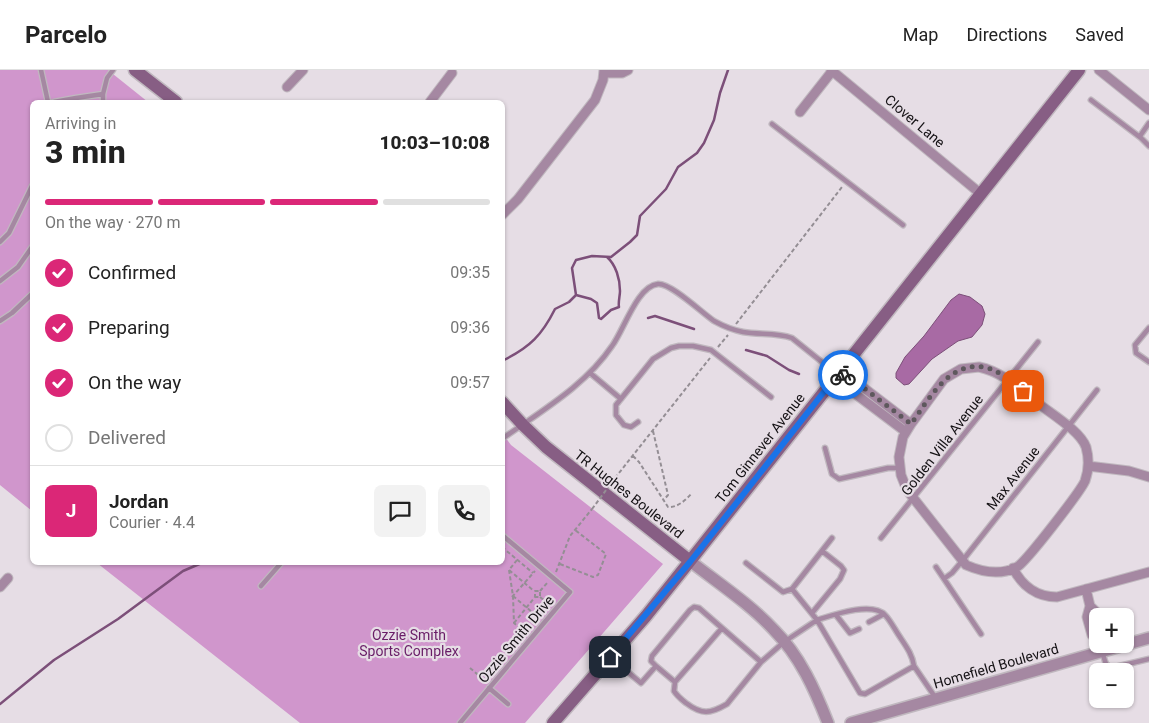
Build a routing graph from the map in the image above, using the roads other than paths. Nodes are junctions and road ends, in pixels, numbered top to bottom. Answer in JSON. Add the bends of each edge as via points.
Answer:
{"nodes":[{"id":1,"x":42,"y":70,"type":"edge"},
{"id":2,"x":113,"y":70,"type":"edge"},
{"id":3,"x":135,"y":70,"type":"edge"},
{"id":4,"x":303,"y":70,"type":"edge"},
{"id":5,"x":628,"y":70,"type":"edge"},
{"id":6,"x":832,"y":70,"type":"edge"},
{"id":7,"x":1079,"y":70,"type":"edge"},
{"id":8,"x":1099,"y":70,"type":"edge"},
{"id":9,"x":604,"y":71,"type":"edge"},
{"id":10,"x":452,"y":73,"type":"dead end"},
{"id":11,"x":287,"y":87,"type":"dead end"},
{"id":12,"x":103,"y":94,"type":"junction"},
{"id":13,"x":48,"y":100,"type":"edge"},
{"id":14,"x":76,"y":100,"type":"edge"},
{"id":15,"x":103,"y":100,"type":"edge"},
{"id":16,"x":173,"y":100,"type":"edge"},
{"id":17,"x":432,"y":100,"type":"edge"},
{"id":18,"x":1091,"y":100,"type":"dead end"},
{"id":19,"x":1149,"y":110,"type":"edge"},
{"id":20,"x":800,"y":112,"type":"dead end"},
{"id":21,"x":1149,"y":123,"type":"edge"},
{"id":22,"x":772,"y":124,"type":"dead end"},
{"id":23,"x":1141,"y":138,"type":"junction"},
{"id":24,"x":1149,"y":146,"type":"edge"},
{"id":25,"x":30,"y":190,"type":"edge"},
{"id":26,"x":981,"y":194,"type":"junction"},
{"id":27,"x":505,"y":212,"type":"edge"},
{"id":28,"x":903,"y":225,"type":"dead end"},
{"id":29,"x":0,"y":242,"type":"edge"},
{"id":30,"x":30,"y":250,"type":"edge"},
{"id":31,"x":0,"y":281,"type":"edge"},
{"id":32,"x":30,"y":296,"type":"edge"},
{"id":33,"x":0,"y":321,"type":"edge"},
{"id":34,"x":1149,"y":328,"type":"edge"},
{"id":35,"x":1038,"y":342,"type":"dead end"},
{"id":36,"x":1149,"y":362,"type":"edge"},
{"id":37,"x":590,"y":373,"type":"junction"},
{"id":38,"x":838,"y":374,"type":"junction"},
{"id":39,"x":1008,"y":380,"type":"junction"},
{"id":40,"x":1096,"y":390,"type":"dead end"},
{"id":41,"x":771,"y":397,"type":"dead end"},
{"id":42,"x":621,"y":399,"type":"junction"},
{"id":43,"x":505,"y":405,"type":"edge"},
{"id":44,"x":638,"y":422,"type":"dead end"},
{"id":45,"x":522,"y":425,"type":"junction"},
{"id":46,"x":1068,"y":426,"type":"junction"},
{"id":47,"x":908,"y":428,"type":"junction"},
{"id":48,"x":505,"y":437,"type":"edge"},
{"id":49,"x":825,"y":448,"type":"dead end"},
{"id":50,"x":1088,"y":466,"type":"junction"},
{"id":51,"x":900,"y":468,"type":"junction"},
{"id":52,"x":1149,"y":476,"type":"edge"},
{"id":53,"x":914,"y":499,"type":"junction"},
{"id":54,"x":505,"y":538,"type":"edge"},
{"id":55,"x":832,"y":538,"type":"dead end"},
{"id":56,"x":881,"y":538,"type":"dead end"},
{"id":57,"x":822,"y":551,"type":"junction"},
{"id":58,"x":962,"y":560,"type":"junction"},
{"id":59,"x":690,"y":562,"type":"junction"},
{"id":60,"x":746,"y":563,"type":"dead end"},
{"id":61,"x":279,"y":565,"type":"edge"},
{"id":62,"x":936,"y":567,"type":"dead end"},
{"id":63,"x":1013,"y":568,"type":"junction"},
{"id":64,"x":1149,"y":572,"type":"edge"},
{"id":65,"x":8,"y":578,"type":"dead end"},
{"id":66,"x":944,"y":578,"type":"junction"},
{"id":67,"x":261,"y":586,"type":"dead end"},
{"id":68,"x":0,"y":587,"type":"edge"},
{"id":69,"x":792,"y":589,"type":"junction"},
{"id":70,"x":1086,"y":589,"type":"junction"},
{"id":71,"x":1090,"y":606,"type":"edge"},
{"id":72,"x":1089,"y":609,"type":"edge"},
{"id":73,"x":812,"y":613,"type":"junction"},
{"id":74,"x":884,"y":614,"type":"junction"},
{"id":75,"x":836,"y":615,"type":"junction"},
{"id":76,"x":817,"y":620,"type":"junction"},
{"id":77,"x":870,"y":622,"type":"dead end"},
{"id":78,"x":1089,"y":624,"type":"edge"},
{"id":79,"x":722,"y":628,"type":"junction"},
{"id":80,"x":859,"y":628,"type":"dead end"},
{"id":81,"x":981,"y":634,"type":"dead end"},
{"id":82,"x":1149,"y":638,"type":"edge"},
{"id":83,"x":1134,"y":641,"type":"edge"},
{"id":84,"x":784,"y":642,"type":"junction"},
{"id":85,"x":1089,"y":652,"type":"edge"},
{"id":86,"x":1103,"y":653,"type":"edge"},
{"id":87,"x":610,"y":657,"type":"junction"},
{"id":88,"x":1149,"y":659,"type":"edge"},
{"id":89,"x":761,"y":662,"type":"junction"},
{"id":90,"x":656,"y":666,"type":"junction"},
{"id":91,"x":914,"y":666,"type":"junction"},
{"id":92,"x":675,"y":682,"type":"junction"},
{"id":93,"x":489,"y":688,"type":"junction"},
{"id":94,"x":936,"y":698,"type":"junction"},
{"id":95,"x":508,"y":704,"type":"dead end"},
{"id":96,"x":460,"y":723,"type":"edge"},
{"id":97,"x":553,"y":723,"type":"edge"},
{"id":98,"x":828,"y":723,"type":"edge"},
{"id":99,"x":851,"y":723,"type":"edge"}],
"edges":[{"from":1,"to":13,"type":"lane"},
{"from":2,"to":12,"type":"lane"},
{"from":3,"to":16,"type":"main road"},
{"from":4,"to":11,"type":"street"},
{"from":5,"to":9,"type":"street","via":[[622,73]]},
{"from":6,"to":20,"type":"street"},
{"from":6,"to":26,"type":"street","name":"Clover Lane"},
{"from":7,"to":26,"type":"main road","name":"Tom Ginnever Avenue"},
{"from":8,"to":19,"type":"street"},
{"from":9,"to":27,"type":"street","via":[[604,80],[595,100]]},
{"from":10,"to":17,"type":"street"},
{"from":12,"to":14,"type":"lane"},
{"from":12,"to":15,"type":"lane"},
{"from":18,"to":23,"type":"lane"},
{"from":21,"to":23,"type":"lane"},
{"from":22,"to":28,"type":"lane"},
{"from":23,"to":24,"type":"lane"},
{"from":25,"to":29,"type":"lane","via":[[9,233]]},
{"from":26,"to":38,"type":"main road","name":"Tom Ginnever Avenue"},
{"from":30,"to":31,"type":"lane","via":[[18,266]]},
{"from":32,"to":33,"type":"lane"},
{"from":34,"to":36,"type":"lane","via":[[1135,345],[1136,352]]},
{"from":35,"to":39,"type":"lane","name":"Golden Villa Avenue"},
{"from":37,"to":38,"type":"lane","via":[[616,341],[640,295],[645,289],[660,284],[668,286],[707,316],[728,327],[742,332],[792,338]]},
{"from":37,"to":42,"type":"lane"},
{"from":37,"to":45,"type":"lane"},
{"from":38,"to":47,"type":"street","via":[[847,375]]},
{"from":38,"to":59,"type":"main road","name":"Tom Ginnever Avenue"},
{"from":39,"to":46,"type":"street"},
{"from":39,"to":47,"type":"street","via":[[992,369],[961,369],[944,379]]},
{"from":39,"to":53,"type":"lane","name":"Golden Villa Avenue"},
{"from":40,"to":46,"type":"lane","name":"Max Avenue"},
{"from":41,"to":42,"type":"lane","via":[[711,350],[693,346],[671,348],[662,353],[645,368]]},
{"from":42,"to":44,"type":"lane","via":[[615,411],[619,421],[627,427]]},
{"from":43,"to":45,"type":"main road","name":"TR Hughes Boulevard"},
{"from":45,"to":48,"type":"lane"},
{"from":45,"to":59,"type":"main road","name":"TR Hughes Boulevard"},
{"from":46,"to":50,"type":"street","via":[[1085,446]]},
{"from":46,"to":58,"type":"lane","name":"Max Avenue"},
{"from":47,"to":51,"type":"street","via":[[899,457]]},
{"from":49,"to":51,"type":"lane","via":[[832,474],[839,479]]},
{"from":50,"to":52,"type":"street"},
{"from":50,"to":63,"type":"street","via":[[1077,494],[1032,552]]},
{"from":51,"to":53,"type":"street","via":[[907,490]]},
{"from":53,"to":56,"type":"lane","name":"Golden Villa Avenue"},
{"from":53,"to":58,"type":"street"},
{"from":54,"to":93,"type":"lane","name":"Ozzie Smith Drive","via":[[570,592]]},
{"from":55,"to":57,"type":"lane"},
{"from":57,"to":69,"type":"lane"},
{"from":57,"to":73,"type":"lane","via":[[844,570]]},
{"from":58,"to":63,"type":"street","via":[[980,571],[998,573]]},
{"from":58,"to":66,"type":"lane","name":"Max Avenue"},
{"from":59,"to":84,"type":"street","name":"TR Hughes Boulevard","via":[[743,602]]},
{"from":59,"to":87,"type":"main road","name":"Tom Ginnever Avenue"},
{"from":60,"to":69,"type":"lane","via":[[783,592]]},
{"from":61,"to":67,"type":"lane"},
{"from":62,"to":66,"type":"lane"},
{"from":63,"to":70,"type":"street","via":[[1027,587],[1046,597]]},
{"from":64,"to":70,"type":"street"},
{"from":65,"to":68,"type":"street"},
{"from":66,"to":81,"type":"lane"},
{"from":69,"to":73,"type":"lane"},
{"from":70,"to":71,"type":"street"},
{"from":72,"to":78,"type":"street"},
{"from":73,"to":76,"type":"lane"},
{"from":74,"to":75,"type":"lane","via":[[868,608]]},
{"from":74,"to":77,"type":"lane"},
{"from":74,"to":91,"type":"lane","via":[[912,656]]},
{"from":75,"to":76,"type":"lane"},
{"from":75,"to":80,"type":"lane","via":[[850,633]]},
{"from":76,"to":84,"type":"lane"},
{"from":76,"to":91,"type":"lane","via":[[860,693],[865,694]]},
{"from":79,"to":89,"type":"lane"},
{"from":79,"to":90,"type":"lane","via":[[694,607],[652,656],[651,661]]},
{"from":79,"to":92,"type":"lane"},
{"from":82,"to":83,"type":"street","name":"Homefield Boulevard"},
{"from":84,"to":89,"type":"lane"},
{"from":84,"to":98,"type":"street","name":"TR Hughes Boulevard","via":[[808,677]]},
{"from":85,"to":94,"type":"street","name":"Homefield Boulevard"},
{"from":86,"to":88,"type":"lane","via":[[1109,668]]},
{"from":87,"to":90,"type":"lane","via":[[641,683]]},
{"from":87,"to":97,"type":"main road","name":"Tom Ginnever Avenue"},
{"from":89,"to":92,"type":"lane","via":[[727,704],[709,712],[698,711],[676,695]]},
{"from":90,"to":92,"type":"lane"},
{"from":91,"to":94,"type":"lane"},
{"from":93,"to":95,"type":"lane"},
{"from":93,"to":96,"type":"lane","name":"Ozzie Smith Drive"},
{"from":94,"to":99,"type":"street","name":"Homefield Boulevard"}]}
